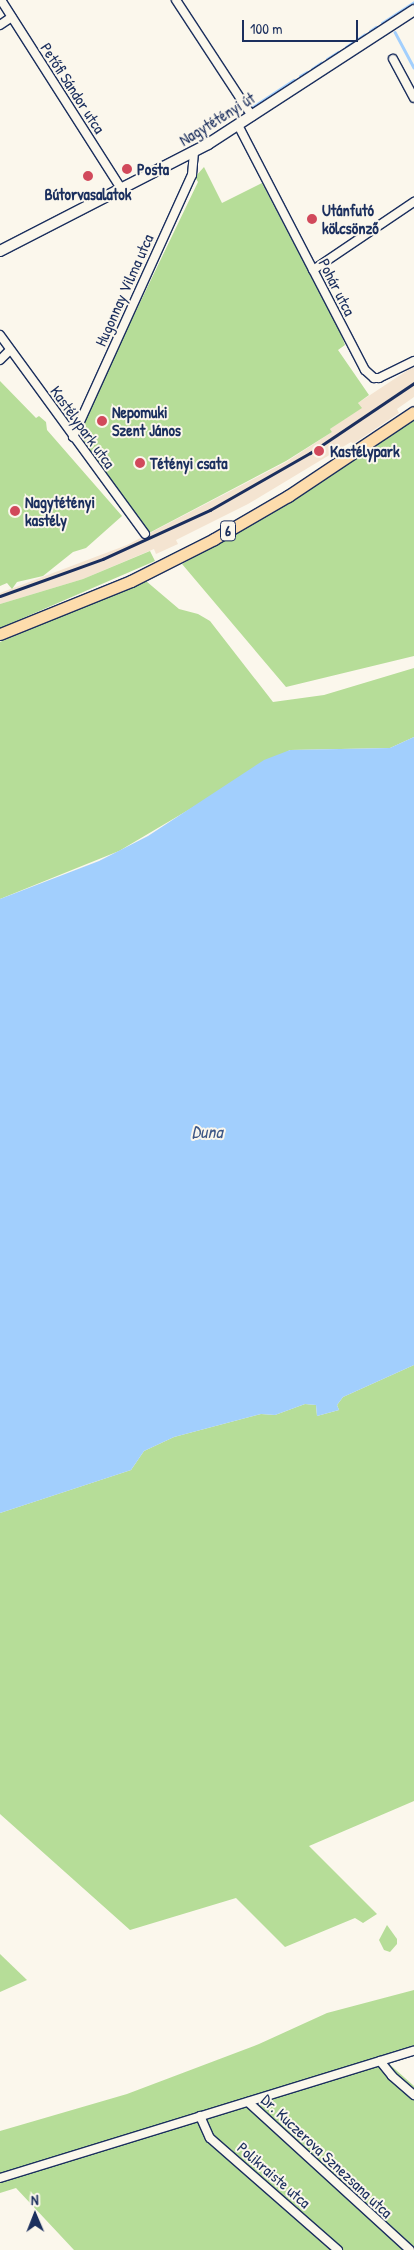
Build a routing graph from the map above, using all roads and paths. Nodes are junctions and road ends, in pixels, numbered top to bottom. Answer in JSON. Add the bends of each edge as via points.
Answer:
{"nodes":[{"id":1,"x":1,"y":0,"type":"edge"},
{"id":2,"x":176,"y":0,"type":"edge"},
{"id":3,"x":414,"y":10,"type":"edge"},
{"id":4,"x":12,"y":17,"type":"junction"},
{"id":5,"x":0,"y":25,"type":"edge"},
{"id":6,"x":393,"y":59,"type":"dead end"},
{"id":7,"x":414,"y":98,"type":"edge"},
{"id":8,"x":252,"y":116,"type":"junction"},
{"id":9,"x":238,"y":125,"type":"junction"},
{"id":10,"x":194,"y":152,"type":"junction"},
{"id":11,"x":122,"y":190,"type":"junction"},
{"id":12,"x":414,"y":202,"type":"edge"},
{"id":13,"x":0,"y":251,"type":"edge"},
{"id":14,"x":313,"y":270,"type":"junction"},
{"id":15,"x":0,"y":335,"type":"edge"},
{"id":16,"x":10,"y":350,"type":"junction"},
{"id":17,"x":0,"y":360,"type":"edge"},
{"id":18,"x":414,"y":360,"type":"edge"},
{"id":19,"x":414,"y":412,"type":"edge"},
{"id":20,"x":73,"y":437,"type":"junction"},
{"id":21,"x":145,"y":534,"type":"dead end"},
{"id":22,"x":0,"y":634,"type":"edge"},
{"id":23,"x":414,"y":2051,"type":"edge"},
{"id":24,"x":380,"y":2060,"type":"junction"},
{"id":25,"x":414,"y":2095,"type":"edge"},
{"id":26,"x":248,"y":2102,"type":"junction"},
{"id":27,"x":200,"y":2116,"type":"junction"},
{"id":28,"x":0,"y":2178,"type":"edge"},
{"id":29,"x":338,"y":2250,"type":"edge"},
{"id":30,"x":410,"y":2250,"type":"edge"}],
"edges":[{"from":1,"to":4,"type":"street","name":"Petőfi Sándor utca"},
{"from":2,"to":8,"type":"street"},
{"from":3,"to":8,"type":"main road","name":"Nagytétényi út"},
{"from":4,"to":5,"type":"street"},
{"from":4,"to":11,"type":"street","name":"Petőfi Sándor utca"},
{"from":6,"to":7,"type":"street"},
{"from":8,"to":9,"type":"main road","name":"Nagytétényi út"},
{"from":9,"to":10,"type":"main road","name":"Nagytétényi út"},
{"from":9,"to":14,"type":"street","name":"Pohár utca"},
{"from":10,"to":11,"type":"main road","name":"Nagytétényi út"},
{"from":10,"to":20,"type":"street","name":"Hugonnay Vilma utca","via":[[192,175]]},
{"from":11,"to":13,"type":"main road","name":"Nagytétényi út"},
{"from":12,"to":14,"type":"street"},
{"from":14,"to":18,"type":"street","name":"Pohár utca","via":[[356,354],[374,378]]},
{"from":15,"to":16,"type":"street","name":"Kastélypark utca"},
{"from":16,"to":17,"type":"street"},
{"from":16,"to":20,"type":"street","name":"Kastélypark utca"},
{"from":19,"to":22,"type":"main road","number":"6","via":[[297,491],[214,539],[131,581]]},
{"from":20,"to":21,"type":"street","name":"Kastélypark utca"},
{"from":23,"to":24,"type":"street"},
{"from":24,"to":25,"type":"street","via":[[392,2076]]},
{"from":24,"to":26,"type":"street"},
{"from":26,"to":27,"type":"street"},
{"from":26,"to":30,"type":"street","name":"Dr. Kuczerova Sznezsana utca"},
{"from":27,"to":28,"type":"street"},
{"from":27,"to":29,"type":"street","name":"Polikraiste utca","via":[[207,2135]]}]}
